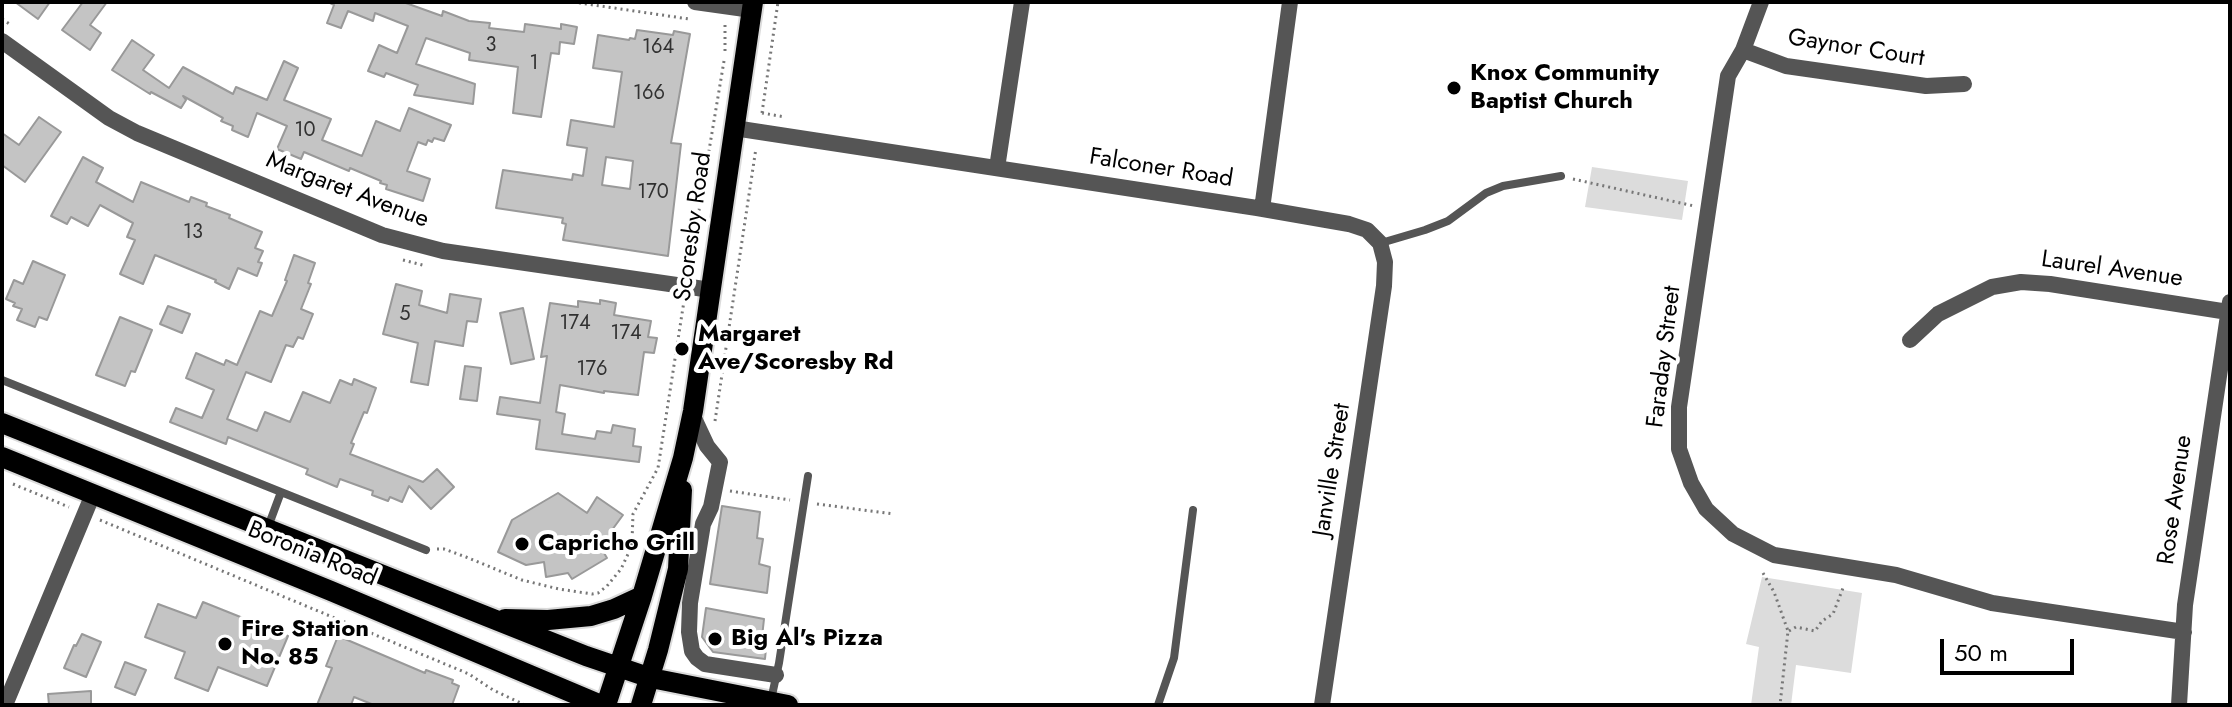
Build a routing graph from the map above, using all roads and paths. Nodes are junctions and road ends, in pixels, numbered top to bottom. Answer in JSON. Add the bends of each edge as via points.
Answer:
{"nodes":[{"id":1,"x":573,"y":2,"type":"edge"},
{"id":2,"x":695,"y":2,"type":"edge"},
{"id":3,"x":778,"y":2,"type":"edge"},
{"id":4,"x":1022,"y":2,"type":"edge"},
{"id":5,"x":1290,"y":2,"type":"edge"},
{"id":6,"x":1761,"y":2,"type":"edge"},
{"id":7,"x":753,"y":6,"type":"edge"},
{"id":8,"x":2,"y":19,"type":"edge"},
{"id":9,"x":694,"y":20,"type":"dead end"},
{"id":10,"x":725,"y":25,"type":"dead end"},
{"id":11,"x":15,"y":28,"type":"dead end"},
{"id":12,"x":2,"y":41,"type":"edge"},
{"id":13,"x":1743,"y":50,"type":"junction"},
{"id":14,"x":1964,"y":84,"type":"dead end"},
{"id":15,"x":762,"y":113,"type":"dead end"},
{"id":16,"x":734,"y":128,"type":"junction"},
{"id":17,"x":765,"y":150,"type":"dead end"},
{"id":18,"x":997,"y":168,"type":"junction"},
{"id":19,"x":1561,"y":176,"type":"joint"},
{"id":20,"x":1262,"y":209,"type":"junction"},
{"id":21,"x":1709,"y":209,"type":"junction"},
{"id":22,"x":1380,"y":243,"type":"junction"},
{"id":23,"x":689,"y":269,"type":"dead end"},
{"id":24,"x":711,"y":290,"type":"junction"},
{"id":25,"x":683,"y":303,"type":"dead end"},
{"id":26,"x":2229,"y":307,"type":"edge"},
{"id":27,"x":1910,"y":340,"type":"dead end"},
{"id":28,"x":2,"y":380,"type":"edge"},
{"id":29,"x":692,"y":414,"type":"junction"},
{"id":30,"x":2,"y":423,"type":"edge"},
{"id":31,"x":713,"y":433,"type":"dead end"},
{"id":32,"x":2,"y":457,"type":"edge"},
{"id":33,"x":683,"y":458,"type":"junction"},
{"id":34,"x":808,"y":476,"type":"dead end"},
{"id":35,"x":2,"y":479,"type":"edge"},
{"id":36,"x":281,"y":492,"type":"junction"},
{"id":37,"x":93,"y":494,"type":"junction"},
{"id":38,"x":69,"y":507,"type":"dead end"},
{"id":39,"x":1193,"y":510,"type":"dead end"},
{"id":40,"x":100,"y":520,"type":"dead end"},
{"id":41,"x":267,"y":527,"type":"junction"},
{"id":42,"x":426,"y":550,"type":"joint"},
{"id":43,"x":1763,"y":573,"type":"dead end"},
{"id":44,"x":1843,"y":588,"type":"dead end"},
{"id":45,"x":642,"y":596,"type":"junction"},
{"id":46,"x":493,"y":619,"type":"junction"},
{"id":47,"x":1788,"y":631,"type":"junction"},
{"id":48,"x":2184,"y":632,"type":"junction"},
{"id":49,"x":618,"y":667,"type":"junction"},
{"id":50,"x":776,"y":675,"type":"junction"},
{"id":51,"x":651,"y":678,"type":"junction"},
{"id":52,"x":552,"y":685,"type":"junction"},
{"id":53,"x":776,"y":704,"type":"edge"},
{"id":54,"x":5,"y":705,"type":"edge"},
{"id":55,"x":525,"y":705,"type":"edge"},
{"id":56,"x":563,"y":705,"type":"edge"},
{"id":57,"x":603,"y":705,"type":"edge"},
{"id":58,"x":641,"y":705,"type":"edge"},
{"id":59,"x":1158,"y":705,"type":"edge"},
{"id":60,"x":1322,"y":705,"type":"edge"},
{"id":61,"x":1780,"y":705,"type":"edge"},
{"id":62,"x":2179,"y":705,"type":"edge"}],
"edges":[{"from":1,"to":9,"type":"path"},
{"from":2,"to":7,"type":"street"},
{"from":3,"to":15,"type":"path"},
{"from":4,"to":18,"type":"street"},
{"from":5,"to":20,"type":"street"},
{"from":6,"to":13,"type":"street","name":"Faraday Street"},
{"from":7,"to":16,"type":"main road","name":"Scoresby Road"},
{"from":8,"to":11,"type":"path"},
{"from":10,"to":23,"type":"path","via":[[725,54]]},
{"from":12,"to":24,"type":"street","name":"Margaret Avenue","via":[[137,133],[382,235],[443,251]]},
{"from":13,"to":14,"type":"street","name":"Gaynor Court","via":[[1786,66],[1926,86]]},
{"from":13,"to":21,"type":"street","name":"Faraday Street","via":[[1728,76]]},
{"from":16,"to":18,"type":"street","name":"Falconer Road"},
{"from":16,"to":24,"type":"main road","name":"Scoresby Road"},
{"from":17,"to":31,"type":"path","via":[[756,153]]},
{"from":18,"to":20,"type":"street","name":"Falconer Road"},
{"from":19,"to":21,"type":"path"},
{"from":19,"to":22,"type":"lane","via":[[1503,186],[1448,221]]},
{"from":20,"to":22,"type":"street","name":"Falconer Road","via":[[1349,224],[1367,230]]},
{"from":21,"to":48,"type":"street","name":"Faraday Street","via":[[1679,407],[1679,449],[1706,509],[1733,534],[1774,555],[1896,575],[1992,603]]},
{"from":22,"to":60,"type":"street","name":"Janville Street","via":[[1385,262],[1381,313]]},
{"from":24,"to":29,"type":"main road","name":"Scoresby Road"},
{"from":25,"to":42,"type":"path","via":[[658,468],[633,514],[629,552],[607,586],[592,594],[559,589],[444,549]]},
{"from":26,"to":27,"type":"street","name":"Laurel Avenue","via":[[2021,282],[1992,287],[1938,314]]},
{"from":26,"to":48,"type":"street","name":"Rose Avenue"},
{"from":28,"to":36,"type":"lane","name":"Boronia Road"},
{"from":29,"to":33,"type":"main road","name":"Scoresby Road"},
{"from":29,"to":50,"type":"street","via":[[720,462],[690,603],[692,651],[705,664]]},
{"from":30,"to":41,"type":"main road","name":"Boronia Road"},
{"from":32,"to":37,"type":"main road","name":"Boronia Road"},
{"from":33,"to":45,"type":"main road","name":"Scoresby Road"},
{"from":33,"to":51,"type":"main road","name":"Scoresby Road","via":[[678,569]]},
{"from":34,"to":50,"type":"lane"},
{"from":35,"to":38,"type":"path"},
{"from":36,"to":41,"type":"lane","name":"Boronia Road"},
{"from":36,"to":42,"type":"lane","name":"Boronia Road"},
{"from":37,"to":52,"type":"main road","name":"Boronia Road"},
{"from":37,"to":54,"type":"street"},
{"from":39,"to":59,"type":"lane","via":[[1174,658]]},
{"from":40,"to":55,"type":"path","via":[[469,674]]},
{"from":41,"to":46,"type":"main road","name":"Boronia Road"},
{"from":43,"to":47,"type":"path"},
{"from":44,"to":47,"type":"path","via":[[1833,614],[1815,631]]},
{"from":45,"to":46,"type":"main road","via":[[577,618]]},
{"from":45,"to":49,"type":"main road","name":"Scoresby Road"},
{"from":46,"to":49,"type":"main road","name":"Boronia Road"},
{"from":47,"to":61,"type":"path"},
{"from":48,"to":62,"type":"street","name":"Rose Avenue"},
{"from":49,"to":51,"type":"main road","name":"Boronia Road"},
{"from":49,"to":57,"type":"main road","name":"Scoresby Road"},
{"from":50,"to":53,"type":"lane"},
{"from":51,"to":53,"type":"main road","name":"Boronia Road"},
{"from":51,"to":58,"type":"main road","name":"Scoresby Road"},
{"from":52,"to":56,"type":"main road"},
{"from":52,"to":57,"type":"main road","name":"Boronia Road"}]}
